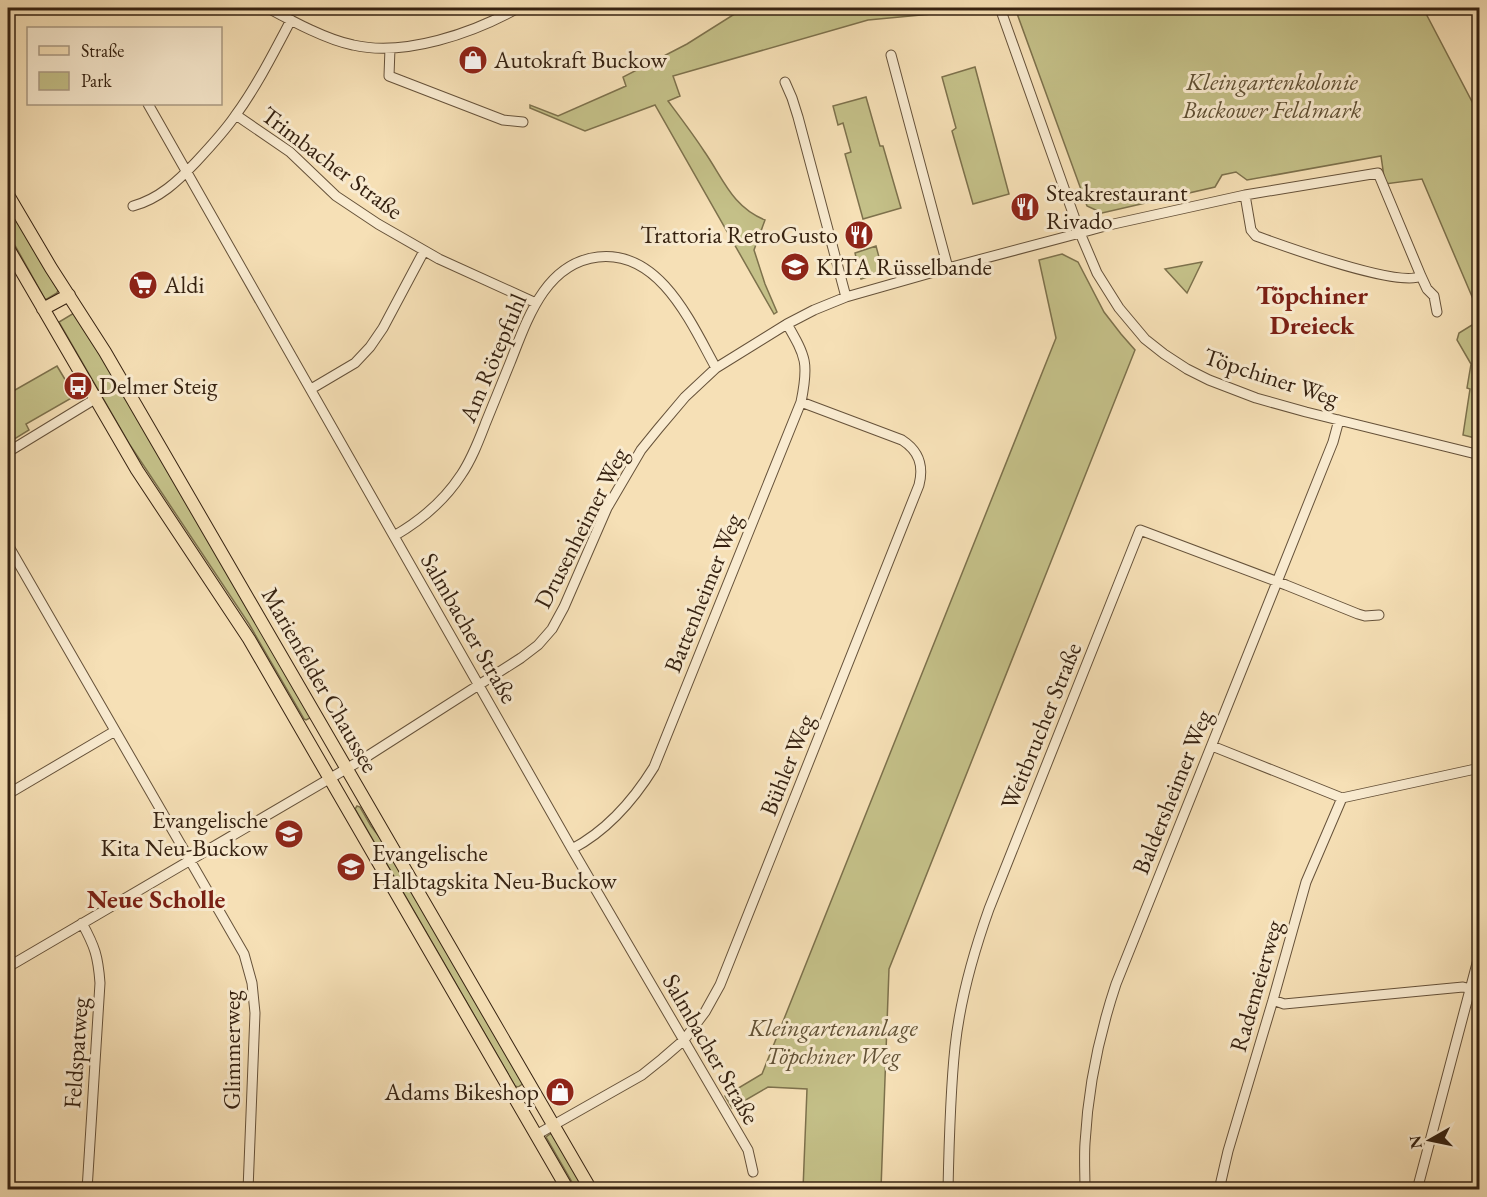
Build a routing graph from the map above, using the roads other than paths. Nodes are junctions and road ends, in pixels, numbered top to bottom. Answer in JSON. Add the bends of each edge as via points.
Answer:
{"nodes":[{"id":1,"x":268,"y":8,"type":"edge"},
{"id":2,"x":518,"y":8,"type":"edge"},
{"id":3,"x":1000,"y":8,"type":"edge"},
{"id":4,"x":291,"y":20,"type":"junction"},
{"id":5,"x":390,"y":48,"type":"junction"},
{"id":6,"x":891,"y":55,"type":"dead end"},
{"id":7,"x":785,"y":82,"type":"dead end"},
{"id":8,"x":149,"y":105,"type":"edge"},
{"id":9,"x":236,"y":115,"type":"junction"},
{"id":10,"x":523,"y":122,"type":"dead end"},
{"id":11,"x":187,"y":172,"type":"junction"},
{"id":12,"x":8,"y":195,"type":"edge"},
{"id":13,"x":1245,"y":195,"type":"junction"},
{"id":14,"x":133,"y":206,"type":"dead end"},
{"id":15,"x":1080,"y":234,"type":"junction"},
{"id":16,"x":8,"y":248,"type":"edge"},
{"id":17,"x":423,"y":250,"type":"junction"},
{"id":18,"x":948,"y":268,"type":"junction"},
{"id":19,"x":1421,"y":276,"type":"junction"},
{"id":20,"x":69,"y":295,"type":"junction"},
{"id":21,"x":846,"y":297,"type":"junction"},
{"id":22,"x":536,"y":303,"type":"junction"},
{"id":23,"x":43,"y":309,"type":"junction"},
{"id":24,"x":1437,"y":312,"type":"dead end"},
{"id":25,"x":787,"y":324,"type":"junction"},
{"id":26,"x":716,"y":368,"type":"junction"},
{"id":27,"x":311,"y":389,"type":"junction"},
{"id":28,"x":95,"y":399,"type":"junction"},
{"id":29,"x":801,"y":402,"type":"junction"},
{"id":30,"x":1340,"y":420,"type":"junction"},
{"id":31,"x":8,"y":452,"type":"edge"},
{"id":32,"x":1479,"y":455,"type":"edge"},
{"id":33,"x":394,"y":536,"type":"junction"},
{"id":34,"x":8,"y":545,"type":"edge"},
{"id":35,"x":1277,"y":582,"type":"junction"},
{"id":36,"x":1379,"y":615,"type":"dead end"},
{"id":37,"x":480,"y":686,"type":"junction"},
{"id":38,"x":115,"y":731,"type":"junction"},
{"id":39,"x":1212,"y":746,"type":"junction"},
{"id":40,"x":1479,"y":768,"type":"edge"},
{"id":41,"x":347,"y":769,"type":"junction"},
{"id":42,"x":330,"y":779,"type":"junction"},
{"id":43,"x":8,"y":794,"type":"edge"},
{"id":44,"x":1342,"y":798,"type":"junction"},
{"id":45,"x":572,"y":849,"type":"junction"},
{"id":46,"x":189,"y":861,"type":"junction"},
{"id":47,"x":82,"y":923,"type":"junction"},
{"id":48,"x":1479,"y":952,"type":"edge"},
{"id":49,"x":8,"y":966,"type":"edge"},
{"id":50,"x":1471,"y":989,"type":"junction"},
{"id":51,"x":1273,"y":1000,"type":"junction"},
{"id":52,"x":684,"y":1040,"type":"junction"},
{"id":53,"x":554,"y":1125,"type":"junction"},
{"id":54,"x":536,"y":1135,"type":"junction"},
{"id":55,"x":753,"y":1172,"type":"dead end"},
{"id":56,"x":87,"y":1190,"type":"edge"},
{"id":57,"x":248,"y":1190,"type":"edge"},
{"id":58,"x":568,"y":1190,"type":"edge"},
{"id":59,"x":591,"y":1190,"type":"edge"},
{"id":60,"x":948,"y":1190,"type":"edge"},
{"id":61,"x":1085,"y":1190,"type":"edge"},
{"id":62,"x":1219,"y":1190,"type":"edge"},
{"id":63,"x":1417,"y":1190,"type":"edge"}],
"edges":[{"from":1,"to":4,"type":"street"},
{"from":2,"to":5,"type":"street","via":[[448,38]]},
{"from":3,"to":15,"type":"street","name":"Töpchiner Weg"},
{"from":4,"to":5,"type":"street","via":[[353,45]]},
{"from":4,"to":9,"type":"street"},
{"from":5,"to":10,"type":"street","via":[[389,76],[503,120]]},
{"from":6,"to":18,"type":"street"},
{"from":7,"to":21,"type":"street"},
{"from":8,"to":11,"type":"street","name":"Salmbacher Straße"},
{"from":9,"to":11,"type":"street"},
{"from":9,"to":17,"type":"street","name":"Trimbacher Straße","via":[[290,152],[342,200]]},
{"from":11,"to":14,"type":"street","via":[[155,198]]},
{"from":11,"to":27,"type":"street","name":"Salmbacher Straße"},
{"from":12,"to":20,"type":"main road","name":"Marienfelder Chaussee"},
{"from":13,"to":15,"type":"street","name":"Drusenheimer Weg"},
{"from":13,"to":19,"type":"street","via":[[1251,230],[1256,236],[1327,261],[1400,278]]},
{"from":13,"to":19,"type":"street","name":"Drusenheimer Weg","via":[[1378,173]]},
{"from":15,"to":18,"type":"street","name":"Drusenheimer Weg"},
{"from":15,"to":30,"type":"street","name":"Töpchiner Weg","via":[[1097,273],[1119,308],[1141,335],[1164,354],[1186,369],[1256,398]]},
{"from":16,"to":23,"type":"main road","name":"Marienfelder Chaussee"},
{"from":17,"to":22,"type":"street","name":"Trimbacher Straße"},
{"from":17,"to":27,"type":"street","via":[[370,347],[355,363]]},
{"from":18,"to":21,"type":"street","name":"Drusenheimer Weg"},
{"from":19,"to":24,"type":"street","name":"Drusenheimer Weg","via":[[1434,296]]},
{"from":20,"to":23,"type":"main road"},
{"from":20,"to":41,"type":"main road","name":"Marienfelder Chaussee"},
{"from":21,"to":25,"type":"street","name":"Drusenheimer Weg"},
{"from":22,"to":26,"type":"street","name":"Am Rötepfuhl","via":[[561,272],[577,262],[601,256],[627,260],[653,274],[673,295]]},
{"from":22,"to":33,"type":"street","name":"Am Rötepfuhl","via":[[462,475],[426,515]]},
{"from":23,"to":28,"type":"main road","name":"Marienfelder Chaussee"},
{"from":25,"to":26,"type":"street","name":"Drusenheimer Weg"},
{"from":25,"to":29,"type":"street","name":"Battenheimer Weg","via":[[806,366]]},
{"from":26,"to":37,"type":"street","name":"Drusenheimer Weg","via":[[685,397],[641,450],[607,508],[552,629],[538,645]]},
{"from":27,"to":33,"type":"street","name":"Salmbacher Straße"},
{"from":28,"to":31,"type":"street"},
{"from":28,"to":42,"type":"main road","name":"Marienfelder Chaussee","via":[[153,495],[249,639]]},
{"from":29,"to":45,"type":"street","name":"Battenheimer Weg","via":[[654,767],[618,816]]},
{"from":29,"to":52,"type":"street","name":"Bühler Weg","via":[[902,440],[918,456],[921,476],[720,985]]},
{"from":30,"to":32,"type":"street","name":"Töpchiner Weg"},
{"from":30,"to":35,"type":"street","name":"Baldersheimer Weg"},
{"from":33,"to":37,"type":"street","name":"Salmbacher Straße"},
{"from":34,"to":38,"type":"street","name":"Glimmerweg"},
{"from":35,"to":36,"type":"street","name":"Weitbrucher Straße","via":[[1358,614]]},
{"from":35,"to":39,"type":"street","name":"Baldersheimer Weg"},
{"from":35,"to":60,"type":"street","name":"Weitbrucher Straße","via":[[1140,530],[989,909],[971,966],[955,1046]]},
{"from":37,"to":41,"type":"street","name":"Drusenheimer Weg"},
{"from":37,"to":45,"type":"street","name":"Salmbacher Straße"},
{"from":38,"to":43,"type":"street"},
{"from":38,"to":46,"type":"street","name":"Glimmerweg"},
{"from":39,"to":44,"type":"street"},
{"from":39,"to":61,"type":"street","name":"Baldersheimer Weg","via":[[1108,1008],[1089,1101]]},
{"from":40,"to":44,"type":"street"},
{"from":41,"to":42,"type":"street","name":"Drusenheimer Weg"},
{"from":41,"to":53,"type":"main road","name":"Marienfelder Chaussee"},
{"from":42,"to":46,"type":"street","name":"Drusenheimer Weg"},
{"from":42,"to":54,"type":"main road","name":"Marienfelder Chaussee"},
{"from":44,"to":51,"type":"street","name":"Rademeierweg","via":[[1306,882]]},
{"from":45,"to":52,"type":"street","name":"Salmbacher Straße"},
{"from":46,"to":47,"type":"street","name":"Drusenheimer Weg"},
{"from":46,"to":57,"type":"street","name":"Glimmerweg","via":[[239,945],[252,983],[255,1013]]},
{"from":47,"to":49,"type":"street","name":"Drusenheimer Weg"},
{"from":47,"to":56,"type":"street","name":"Feldspatweg","via":[[96,954],[100,983]]},
{"from":48,"to":50,"type":"street"},
{"from":50,"to":51,"type":"street","via":[[1284,1004]]},
{"from":50,"to":63,"type":"street"},
{"from":51,"to":62,"type":"street","name":"Rademeierweg"},
{"from":52,"to":53,"type":"street","name":"Bühler Weg","via":[[642,1075]]},
{"from":52,"to":55,"type":"street","name":"Salmbacher Straße","via":[[748,1150]]},
{"from":53,"to":54,"type":"street","name":"Bühler Weg"},
{"from":53,"to":59,"type":"main road","name":"Marienfelder Chaussee"},
{"from":54,"to":58,"type":"main road","name":"Marienfelder Chaussee"}]}
